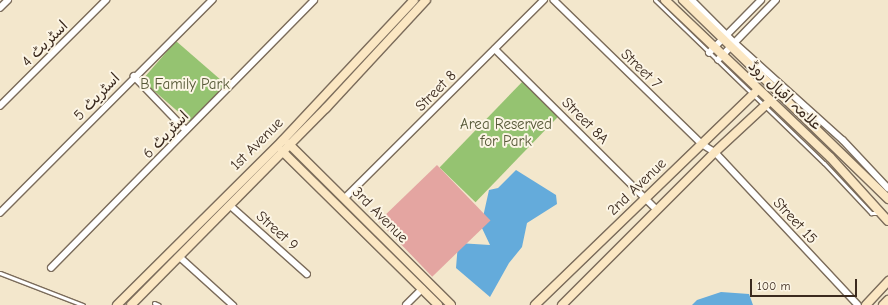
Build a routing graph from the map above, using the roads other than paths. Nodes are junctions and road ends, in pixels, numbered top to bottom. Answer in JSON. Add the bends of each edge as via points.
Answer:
{"nodes":[{"id":1,"x":8,"y":0,"type":"edge"},
{"id":2,"x":106,"y":0,"type":"edge"},
{"id":3,"x":212,"y":0,"type":"edge"},
{"id":4,"x":314,"y":0,"type":"edge"},
{"id":5,"x":414,"y":0,"type":"edge"},
{"id":6,"x":426,"y":0,"type":"edge"},
{"id":7,"x":544,"y":0,"type":"edge"},
{"id":8,"x":554,"y":0,"type":"edge"},
{"id":9,"x":655,"y":0,"type":"edge"},
{"id":10,"x":665,"y":0,"type":"edge"},
{"id":11,"x":683,"y":0,"type":"edge"},
{"id":12,"x":692,"y":0,"type":"edge"},
{"id":13,"x":761,"y":0,"type":"edge"},
{"id":14,"x":776,"y":0,"type":"edge"},
{"id":15,"x":0,"y":8,"type":"edge"},
{"id":16,"x":725,"y":37,"type":"junction"},
{"id":17,"x":732,"y":44,"type":"junction"},
{"id":18,"x":495,"y":49,"type":"junction"},
{"id":19,"x":712,"y":50,"type":"junction"},
{"id":20,"x":720,"y":58,"type":"junction"},
{"id":21,"x":134,"y":76,"type":"junction"},
{"id":22,"x":756,"y":92,"type":"junction"},
{"id":23,"x":767,"y":104,"type":"junction"},
{"id":24,"x":0,"y":106,"type":"edge"},
{"id":25,"x":186,"y":130,"type":"junction"},
{"id":26,"x":289,"y":144,"type":"junction"},
{"id":27,"x":702,"y":144,"type":"junction"},
{"id":28,"x":282,"y":151,"type":"junction"},
{"id":29,"x":715,"y":152,"type":"junction"},
{"id":30,"x":888,"y":188,"type":"edge"},
{"id":31,"x":646,"y":198,"type":"junction"},
{"id":32,"x":344,"y":199,"type":"junction"},
{"id":33,"x":888,"y":199,"type":"edge"},
{"id":34,"x":231,"y":206,"type":"junction"},
{"id":35,"x":657,"y":210,"type":"junction"},
{"id":36,"x":0,"y":213,"type":"edge"},
{"id":37,"x":887,"y":214,"type":"edge"},
{"id":38,"x":180,"y":257,"type":"junction"},
{"id":39,"x":51,"y":268,"type":"dead end"},
{"id":40,"x":0,"y":273,"type":"edge"},
{"id":41,"x":307,"y":274,"type":"dead end"},
{"id":42,"x":888,"y":281,"type":"edge"},
{"id":43,"x":422,"y":289,"type":"junction"},
{"id":44,"x":888,"y":300,"type":"edge"},
{"id":45,"x":154,"y":303,"type":"dead end"},
{"id":46,"x":82,"y":305,"type":"edge"},
{"id":47,"x":117,"y":305,"type":"edge"},
{"id":48,"x":131,"y":305,"type":"edge"},
{"id":49,"x":159,"y":305,"type":"edge"},
{"id":50,"x":233,"y":305,"type":"edge"},
{"id":51,"x":406,"y":305,"type":"edge"},
{"id":52,"x":438,"y":305,"type":"edge"},
{"id":53,"x":452,"y":305,"type":"edge"},
{"id":54,"x":535,"y":305,"type":"edge"},
{"id":55,"x":562,"y":305,"type":"edge"},
{"id":56,"x":858,"y":305,"type":"edge"},
{"id":57,"x":866,"y":305,"type":"edge"},
{"id":58,"x":883,"y":305,"type":"edge"}],
"edges":[{"from":1,"to":15,"type":"street"},
{"from":2,"to":24,"type":"street","name":"اسٹریٹ 4"},
{"from":3,"to":21,"type":"street","name":"اسٹریٹ 5"},
{"from":4,"to":25,"type":"street","name":"اسٹریٹ 6"},
{"from":5,"to":47,"type":"main road","name":"1st Avenue","via":[[282,141]]},
{"from":6,"to":26,"type":"main road"},
{"from":7,"to":18,"type":"street","name":"Street 8"},
{"from":8,"to":27,"type":"street","name":"Street 7"},
{"from":9,"to":19,"type":"lane"},
{"from":10,"to":19,"type":"main road","name":"علامہ اقبال روڈ"},
{"from":11,"to":16,"type":"main road"},
{"from":12,"to":16,"type":"street"},
{"from":13,"to":16,"type":"street"},
{"from":14,"to":17,"type":"street"},
{"from":16,"to":17,"type":"main road"},
{"from":16,"to":19,"type":"street"},
{"from":17,"to":20,"type":"street"},
{"from":17,"to":30,"type":"street","via":[[843,140]]},
{"from":17,"to":33,"type":"main road"},
{"from":18,"to":31,"type":"street","name":"Street 8A"},
{"from":18,"to":32,"type":"street","name":"Street 8"},
{"from":19,"to":20,"type":"main road","name":"علامہ اقبال روڈ"},
{"from":20,"to":22,"type":"main road","name":"علامہ اقبال روڈ"},
{"from":21,"to":25,"type":"street"},
{"from":21,"to":36,"type":"street","name":"اسٹریٹ 5"},
{"from":22,"to":23,"type":"main road","name":"علامہ اقبال روڈ"},
{"from":22,"to":27,"type":"main road","name":"2nd Avenue"},
{"from":23,"to":29,"type":"main road","name":"2nd Avenue"},
{"from":23,"to":37,"type":"main road","name":"علامہ اقبال روڈ","via":[[830,157]]},
{"from":25,"to":39,"type":"street","name":"اسٹریٹ 6"},
{"from":26,"to":28,"type":"main road"},
{"from":26,"to":32,"type":"main road","name":"3rd Avenue"},
{"from":27,"to":29,"type":"street","name":"Street 7"},
{"from":27,"to":31,"type":"main road","name":"2nd Avenue"},
{"from":28,"to":34,"type":"main road"},
{"from":28,"to":43,"type":"main road","name":"3rd Avenue"},
{"from":29,"to":35,"type":"main road","name":"2nd Avenue"},
{"from":29,"to":56,"type":"street","name":"Street 15"},
{"from":31,"to":35,"type":"street","name":"Street 8A"},
{"from":31,"to":54,"type":"main road","name":"2nd Avenue"},
{"from":32,"to":53,"type":"main road","name":"3rd Avenue"},
{"from":34,"to":38,"type":"main road"},
{"from":34,"to":41,"type":"street","name":"Street 9"},
{"from":35,"to":55,"type":"main road","name":"2nd Avenue"},
{"from":38,"to":48,"type":"main road"},
{"from":38,"to":50,"type":"street"},
{"from":40,"to":46,"type":"lane"},
{"from":42,"to":57,"type":"main road"},
{"from":43,"to":51,"type":"street"},
{"from":43,"to":52,"type":"main road","name":"3rd Avenue"},
{"from":44,"to":58,"type":"main road"},
{"from":45,"to":49,"type":"lane"}]}
